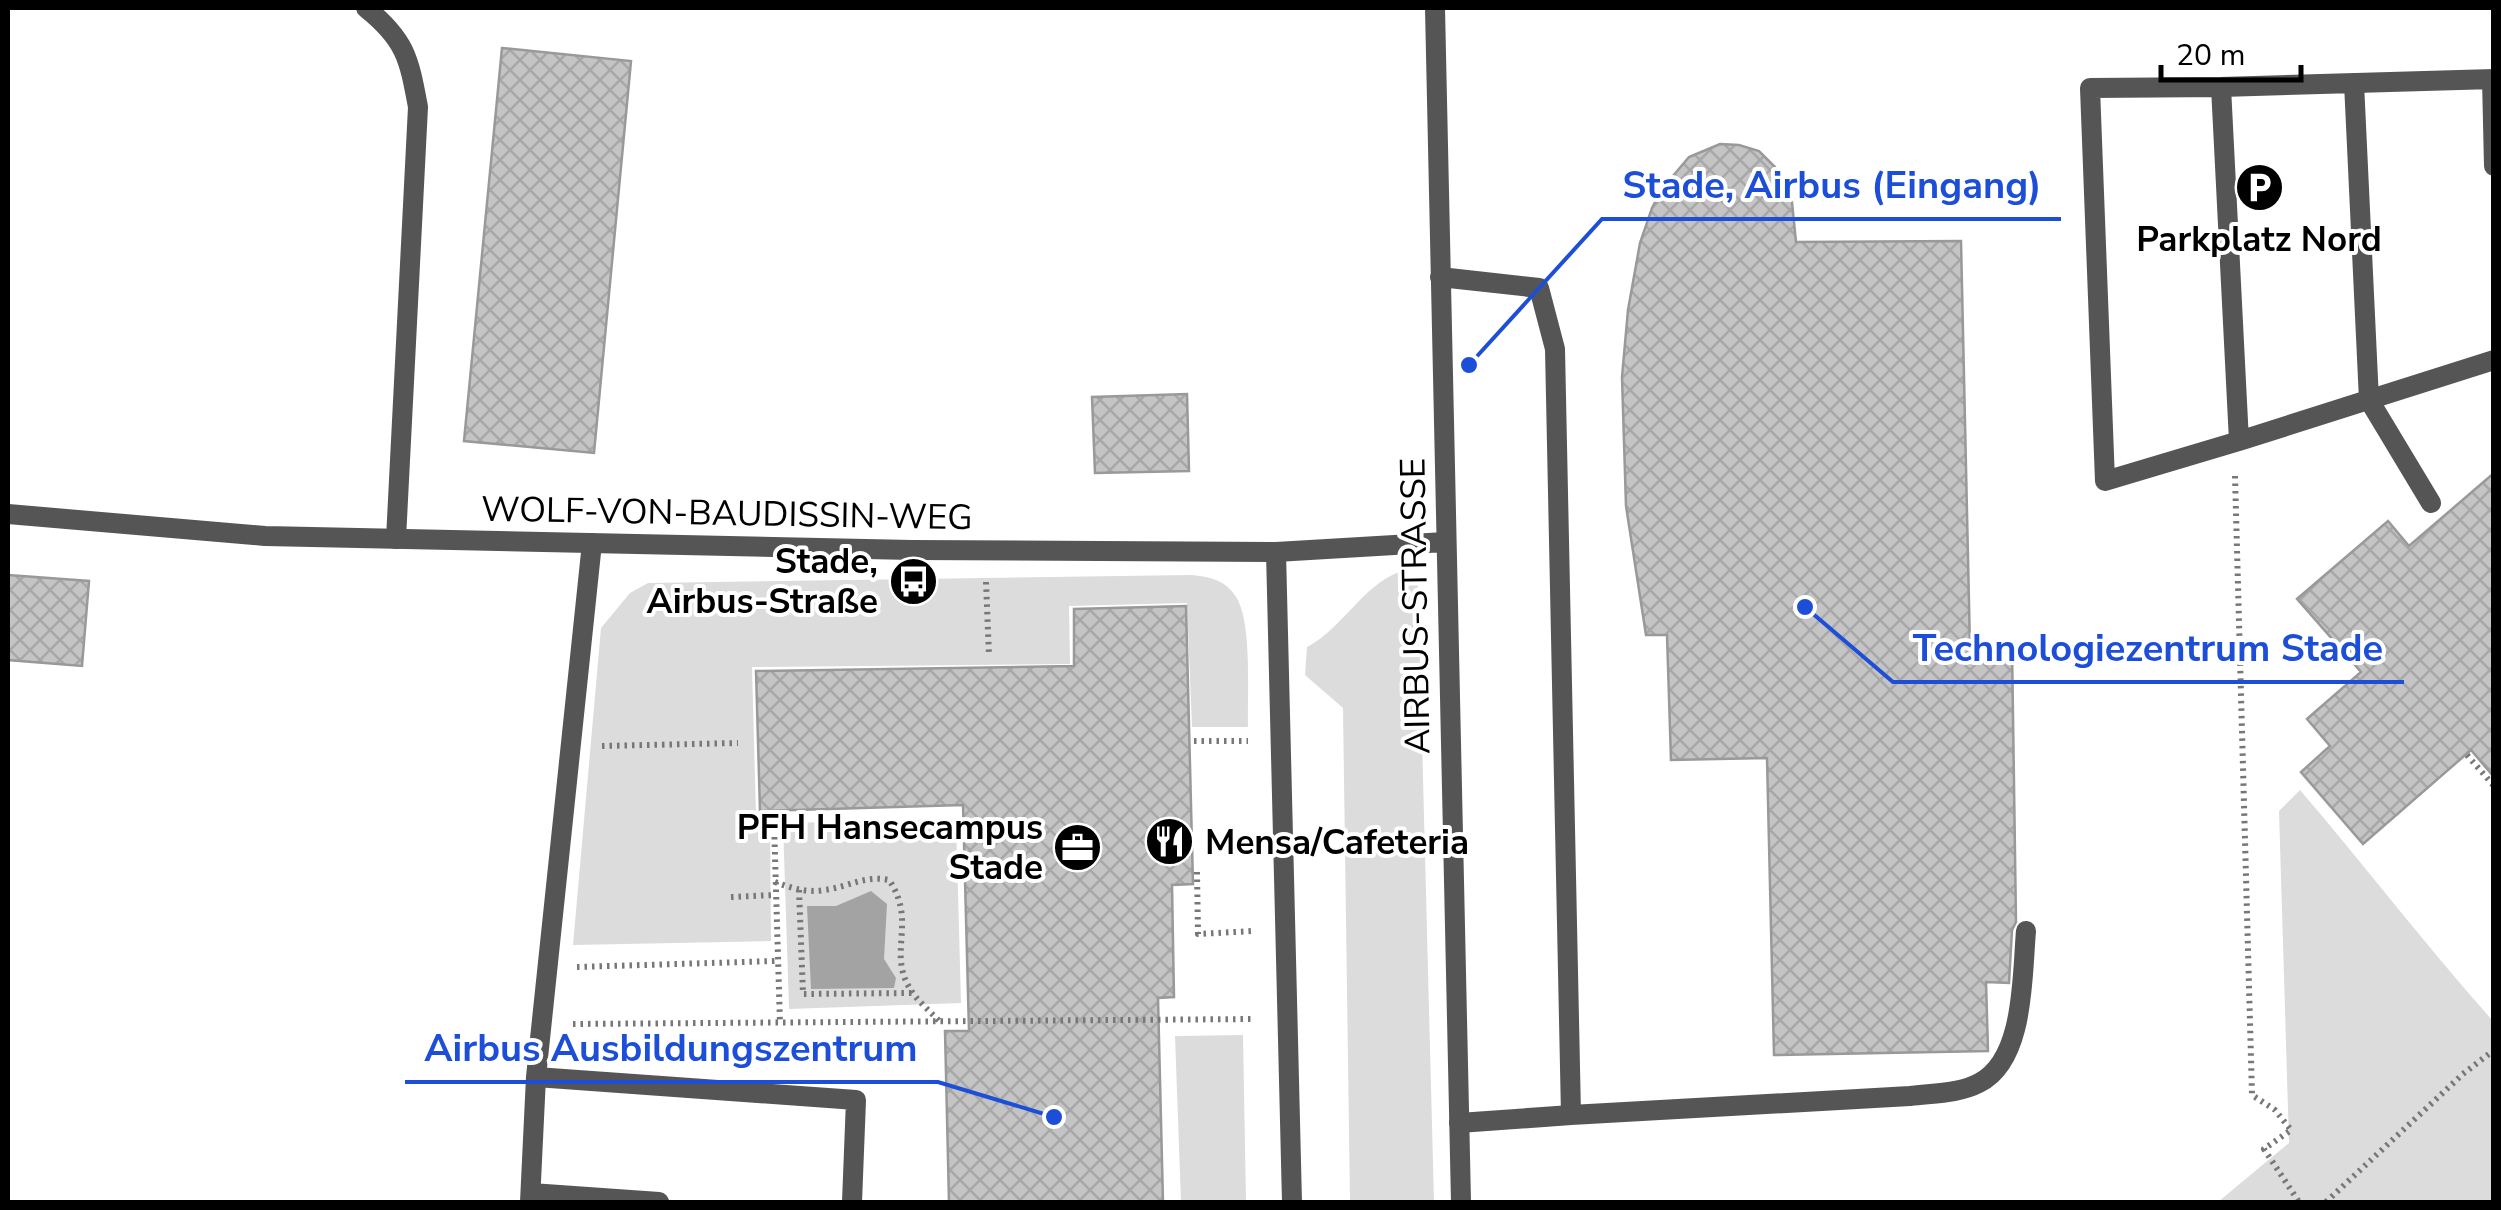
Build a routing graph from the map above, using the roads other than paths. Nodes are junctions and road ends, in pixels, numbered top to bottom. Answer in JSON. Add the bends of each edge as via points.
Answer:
{"nodes":[{"id":1,"x":366,"y":8,"type":"edge"},
{"id":2,"x":1435,"y":8,"type":"edge"},
{"id":3,"x":2493,"y":79,"type":"edge"},
{"id":4,"x":2354,"y":83,"type":"junction"},
{"id":5,"x":2221,"y":87,"type":"junction"},
{"id":6,"x":2494,"y":166,"type":"edge"},
{"id":7,"x":1440,"y":278,"type":"junction"},
{"id":8,"x":2494,"y":360,"type":"edge"},
{"id":9,"x":2370,"y":400,"type":"junction"},
{"id":10,"x":2238,"y":441,"type":"junction"},
{"id":11,"x":2431,"y":503,"type":"dead end"},
{"id":12,"x":8,"y":514,"type":"edge"},
{"id":13,"x":396,"y":539,"type":"junction"},
{"id":14,"x":1446,"y":542,"type":"junction"},
{"id":15,"x":592,"y":543,"type":"junction"},
{"id":16,"x":1276,"y":552,"type":"junction"},
{"id":17,"x":2026,"y":931,"type":"dead end"},
{"id":18,"x":536,"y":1078,"type":"junction"},
{"id":19,"x":1571,"y":1115,"type":"junction"},
{"id":20,"x":1459,"y":1124,"type":"junction"},
{"id":21,"x":530,"y":1198,"type":"edge"},
{"id":22,"x":660,"y":1202,"type":"edge"},
{"id":23,"x":852,"y":1202,"type":"edge"},
{"id":24,"x":1292,"y":1202,"type":"edge"},
{"id":25,"x":1461,"y":1202,"type":"edge"}],
"edges":[{"from":1,"to":13,"type":"street","via":[[409,57],[418,108]]},
{"from":2,"to":7,"type":"street","name":"AIRBUS-STRASSE"},
{"from":3,"to":4,"type":"street"},
{"from":3,"to":6,"type":"street"},
{"from":4,"to":5,"type":"street"},
{"from":4,"to":9,"type":"street"},
{"from":5,"to":10,"type":"street"},
{"from":5,"to":10,"type":"street","via":[[2090,88],[2105,481]]},
{"from":7,"to":14,"type":"street","name":"AIRBUS-STRASSE"},
{"from":7,"to":19,"type":"street","via":[[1539,288],[1555,349]]},
{"from":8,"to":9,"type":"street"},
{"from":9,"to":10,"type":"street"},
{"from":9,"to":11,"type":"street"},
{"from":12,"to":13,"type":"street","name":"WOLF-VON-BAUDISSIN-WEG","via":[[265,536]]},
{"from":13,"to":15,"type":"street","name":"WOLF-VON-BAUDISSIN-WEG"},
{"from":14,"to":16,"type":"street","name":"WOLF-VON-BAUDISSIN-WEG"},
{"from":14,"to":20,"type":"street","name":"AIRBUS-STRASSE"},
{"from":15,"to":16,"type":"street","name":"WOLF-VON-BAUDISSIN-WEG"},
{"from":15,"to":18,"type":"street"},
{"from":16,"to":24,"type":"street"},
{"from":17,"to":19,"type":"street","via":[[2014,1036],[1998,1067],[1980,1083],[1910,1096]]},
{"from":18,"to":21,"type":"street"},
{"from":18,"to":23,"type":"street","via":[[856,1100]]},
{"from":19,"to":20,"type":"street"},
{"from":20,"to":25,"type":"street","name":"AIRBUS-STRASSE"},
{"from":21,"to":22,"type":"street"}]}
